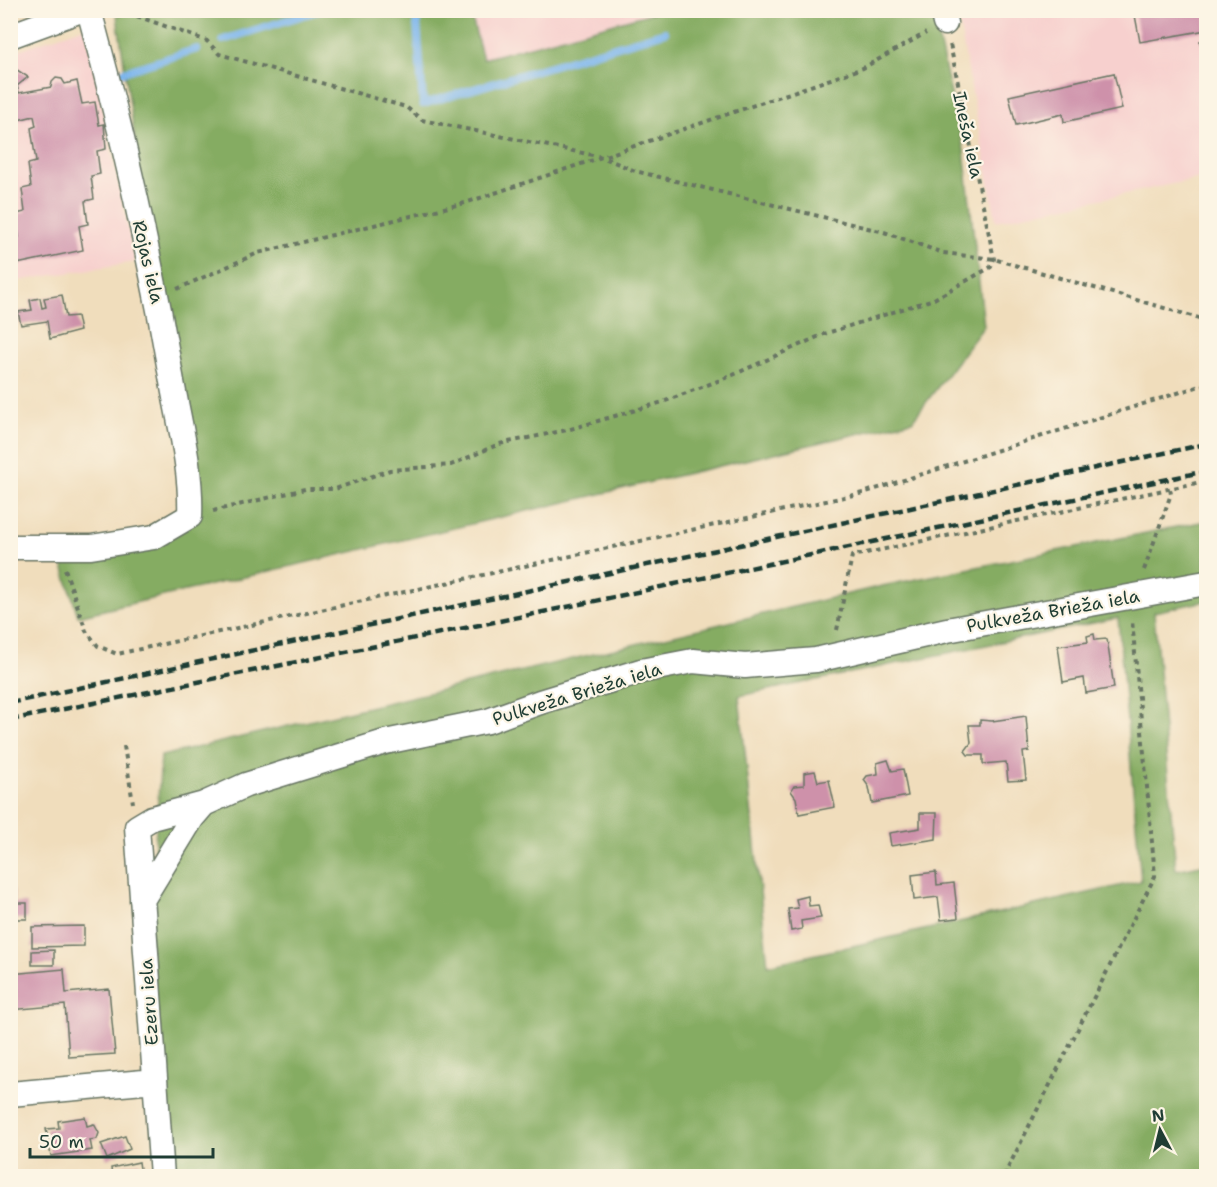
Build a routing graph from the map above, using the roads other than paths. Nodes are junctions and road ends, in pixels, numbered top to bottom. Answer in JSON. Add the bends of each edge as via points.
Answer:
{"nodes":[{"id":1,"x":81,"y":10,"type":"edge"},
{"id":2,"x":89,"y":10,"type":"edge"},
{"id":3,"x":10,"y":36,"type":"edge"},
{"id":4,"x":10,"y":547,"type":"edge"},
{"id":5,"x":1206,"y":583,"type":"edge"},
{"id":6,"x":204,"y":804,"type":"junction"},
{"id":7,"x":136,"y":827,"type":"joint"},
{"id":8,"x":142,"y":900,"type":"junction"},
{"id":9,"x":155,"y":1081,"type":"junction"},
{"id":10,"x":10,"y":1094,"type":"edge"},
{"id":11,"x":162,"y":1176,"type":"edge"}],
"edges":[{"from":1,"to":3,"type":"street"},
{"from":2,"to":4,"type":"street","name":"Rojas iela","via":[[111,89],[157,297],[186,451],[190,516],[154,537],[91,547]]},
{"from":5,"to":6,"type":"street","name":"Pulkveža Brieža iela","via":[[948,630],[832,657],[745,666],[693,661],[641,671],[488,722],[385,742],[240,787]]},
{"from":6,"to":7,"type":"street","name":"Pulkveža Brieža iela","via":[[152,818]]},
{"from":6,"to":8,"type":"street"},
{"from":7,"to":8,"type":"street","name":"Ezeru iela"},
{"from":8,"to":9,"type":"street","name":"Ezeru iela"},
{"from":9,"to":10,"type":"street"},
{"from":9,"to":11,"type":"street","name":"Ezeru iela"}]}
